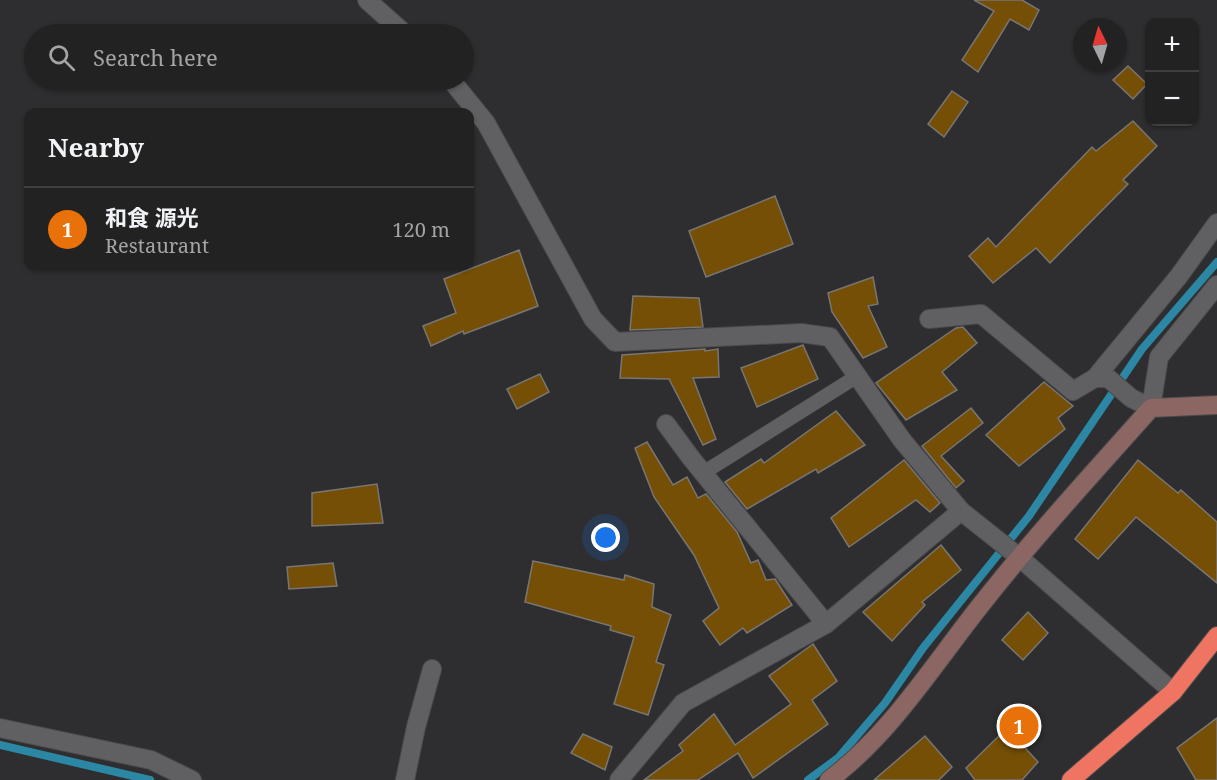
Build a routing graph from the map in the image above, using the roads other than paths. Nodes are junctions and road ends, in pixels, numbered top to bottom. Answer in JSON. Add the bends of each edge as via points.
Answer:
{"nodes":[{"id":1,"x":367,"y":0,"type":"edge"},
{"id":2,"x":394,"y":24,"type":"edge"},
{"id":3,"x":459,"y":90,"type":"edge"},
{"id":4,"x":474,"y":108,"type":"edge"},
{"id":5,"x":474,"y":108,"type":"edge"},
{"id":6,"x":1217,"y":223,"type":"edge"},
{"id":7,"x":1217,"y":285,"type":"edge"},
{"id":8,"x":929,"y":319,"type":"dead end"},
{"id":9,"x":859,"y":375,"type":"junction"},
{"id":10,"x":1101,"y":378,"type":"junction"},
{"id":11,"x":1217,"y":405,"type":"edge"},
{"id":12,"x":1151,"y":408,"type":"junction"},
{"id":13,"x":666,"y":424,"type":"dead end"},
{"id":14,"x":703,"y":473,"type":"junction"},
{"id":15,"x":962,"y":511,"type":"junction"},
{"id":16,"x":1017,"y":555,"type":"junction"},
{"id":17,"x":826,"y":624,"type":"junction"},
{"id":18,"x":1217,"y":636,"type":"edge"},
{"id":19,"x":432,"y":669,"type":"dead end"},
{"id":20,"x":1173,"y":692,"type":"junction"},
{"id":21,"x":0,"y":728,"type":"edge"},
{"id":22,"x":192,"y":780,"type":"edge"},
{"id":23,"x":405,"y":780,"type":"edge"},
{"id":24,"x":619,"y":780,"type":"edge"},
{"id":25,"x":829,"y":780,"type":"edge"},
{"id":26,"x":1071,"y":780,"type":"edge"}],
"edges":[{"from":1,"to":2,"type":"street"},
{"from":3,"to":5,"type":"street"},
{"from":4,"to":9,"type":"street","via":[[486,123],[593,319],[615,342],[801,333],[830,337]]},
{"from":6,"to":10,"type":"street"},
{"from":7,"to":12,"type":"street","via":[[1159,357]]},
{"from":8,"to":10,"type":"street","via":[[981,314],[1073,391]]},
{"from":9,"to":14,"type":"lane"},
{"from":9,"to":15,"type":"street","via":[[902,440]]},
{"from":10,"to":12,"type":"street"},
{"from":11,"to":12,"type":"street"},
{"from":12,"to":16,"type":"street"},
{"from":13,"to":14,"type":"street"},
{"from":14,"to":17,"type":"street"},
{"from":15,"to":16,"type":"street"},
{"from":15,"to":17,"type":"street"},
{"from":16,"to":20,"type":"street"},
{"from":16,"to":25,"type":"street","via":[[882,732]]},
{"from":17,"to":24,"type":"street","via":[[683,703]]},
{"from":18,"to":20,"type":"highway"},
{"from":19,"to":23,"type":"street"},
{"from":20,"to":26,"type":"highway"},
{"from":21,"to":22,"type":"street","via":[[151,760]]}]}
